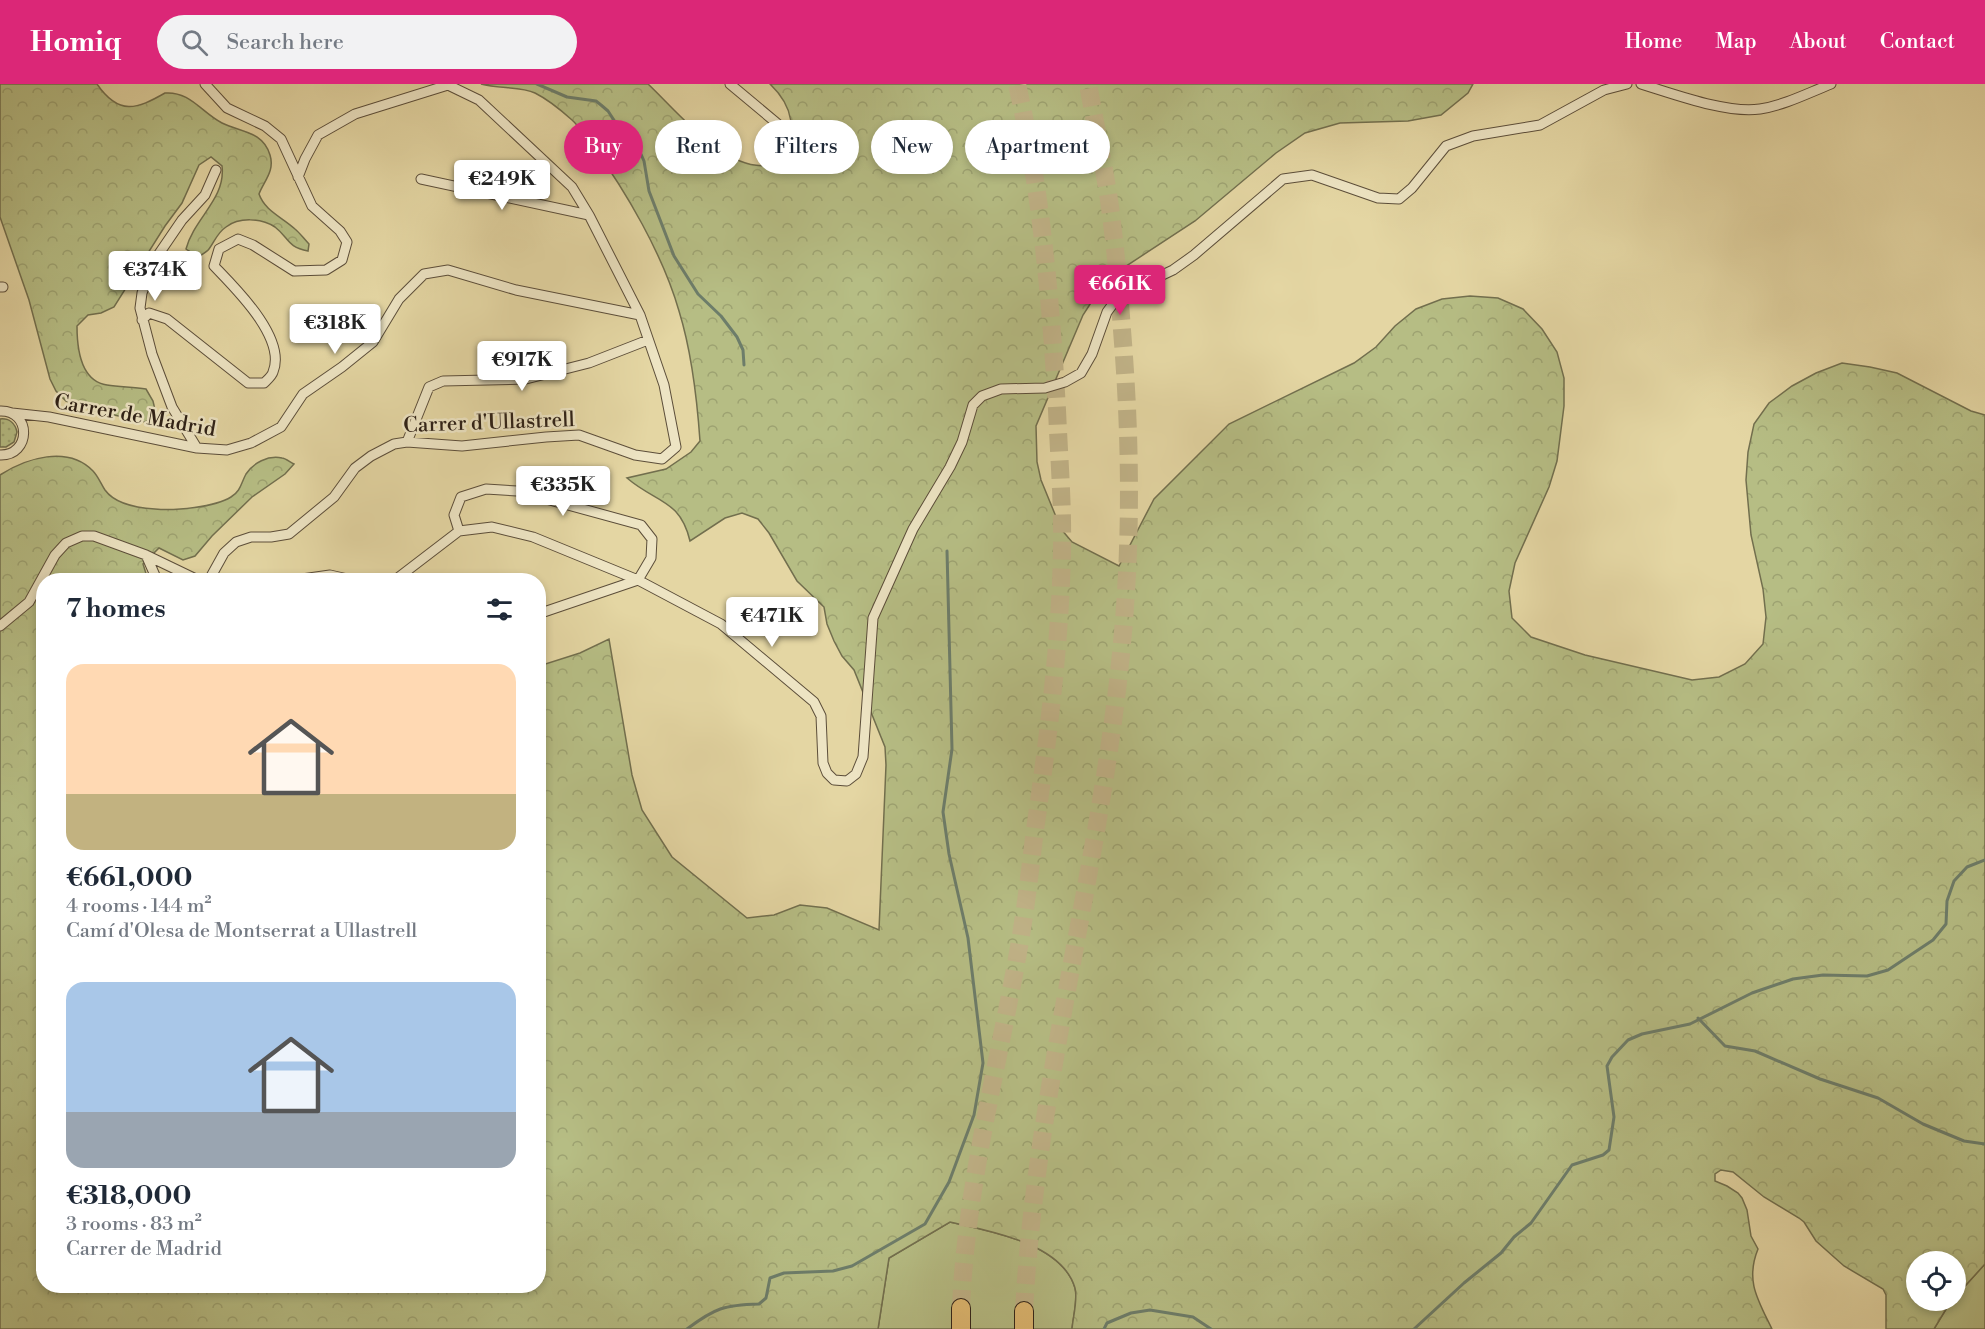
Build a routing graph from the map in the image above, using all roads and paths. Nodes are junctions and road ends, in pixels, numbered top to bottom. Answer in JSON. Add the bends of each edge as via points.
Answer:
{"nodes":[{"id":1,"x":205,"y":84,"type":"edge"},
{"id":2,"x":730,"y":84,"type":"edge"},
{"id":3,"x":1627,"y":84,"type":"edge"},
{"id":4,"x":1641,"y":84,"type":"edge"},
{"id":5,"x":1831,"y":84,"type":"edge"},
{"id":6,"x":773,"y":120,"type":"edge"},
{"id":7,"x":216,"y":170,"type":"dead end"},
{"id":8,"x":298,"y":177,"type":"junction"},
{"id":9,"x":421,"y":179,"type":"dead end"},
{"id":10,"x":589,"y":215,"type":"junction"},
{"id":11,"x":640,"y":315,"type":"junction"},
{"id":12,"x":142,"y":320,"type":"junction"},
{"id":13,"x":648,"y":340,"type":"junction"},
{"id":14,"x":0,"y":411,"type":"edge"},
{"id":15,"x":12,"y":413,"type":"junction"},
{"id":16,"x":407,"y":441,"type":"junction"},
{"id":17,"x":197,"y":448,"type":"junction"},
{"id":18,"x":0,"y":455,"type":"edge"},
{"id":19,"x":459,"y":531,"type":"junction"},
{"id":20,"x":146,"y":555,"type":"junction"},
{"id":21,"x":46,"y":573,"type":"edge"},
{"id":22,"x":155,"y":573,"type":"edge"},
{"id":23,"x":183,"y":573,"type":"edge"},
{"id":24,"x":213,"y":573,"type":"edge"},
{"id":25,"x":404,"y":573,"type":"edge"},
{"id":26,"x":638,"y":580,"type":"junction"},
{"id":27,"x":36,"y":590,"type":"edge"},
{"id":28,"x":546,"y":611,"type":"edge"},
{"id":29,"x":0,"y":626,"type":"edge"},
{"id":30,"x":961,"y":1308,"type":"tunnel mouth"},
{"id":31,"x":961,"y":1329,"type":"edge"}],
"edges":[{"from":1,"to":8,"type":"street","via":[[227,108],[265,126],[281,139]]},
{"from":2,"to":6,"type":"street"},
{"from":3,"to":26,"type":"street","via":[[1604,90],[1540,125],[1473,136],[1446,146],[1399,199],[1378,198],[1312,175],[1283,179],[1173,270],[1126,286],[1107,312],[1081,373],[1045,388],[1001,389],[982,396],[974,405],[950,467],[913,529],[873,618],[863,757],[856,774],[847,781],[834,780],[827,773],[821,716],[814,702],[721,624]]},
{"from":4,"to":5,"type":"street","via":[[1733,108],[1757,109]]},
{"from":7,"to":12,"type":"street","via":[[205,195],[154,261],[142,293]]},
{"from":8,"to":10,"type":"street","via":[[318,135],[355,114],[448,85],[479,100],[572,187]]},
{"from":8,"to":12,"type":"street","via":[[312,206],[347,242],[342,260],[326,270],[294,271],[238,239],[219,249],[214,266],[268,332],[275,357],[273,373],[264,382],[248,383],[167,319],[149,313]]},
{"from":9,"to":10,"type":"street"},
{"from":10,"to":11,"type":"street"},
{"from":11,"to":13,"type":"street"},
{"from":11,"to":17,"type":"street","name":"Carrer de Madrid","via":[[516,290],[448,270],[424,274],[399,299],[373,342],[303,394],[281,427],[252,443],[227,450]]},
{"from":12,"to":17,"type":"street","via":[[172,407]]},
{"from":13,"to":16,"type":"street","via":[[589,363],[526,379],[443,381],[429,387]]},
{"from":13,"to":16,"type":"street","name":"Carrer d'Ullastrell","via":[[664,385],[676,447],[662,459],[579,435],[462,446]]},
{"from":14,"to":15,"type":"street","name":"Carrer de Madrid"},
{"from":15,"to":17,"type":"street","name":"Carrer de Madrid"},
{"from":15,"to":18,"type":"street","via":[[22,423],[24,437],[17,450]]},
{"from":16,"to":24,"type":"street","name":"Carrer d'Ullastrell","via":[[394,444],[355,468],[334,497],[289,534],[236,542],[224,553]]},
{"from":19,"to":25,"type":"street"},
{"from":19,"to":26,"type":"street","via":[[492,527],[533,537]]},
{"from":19,"to":26,"type":"street","via":[[454,515],[461,497],[486,489],[528,494],[641,525],[652,539],[651,558]]},
{"from":20,"to":21,"type":"street","via":[[94,536],[82,536],[66,543]]},
{"from":20,"to":22,"type":"street"},
{"from":20,"to":23,"type":"street"},
{"from":26,"to":28,"type":"street"},
{"from":27,"to":29,"type":"street","via":[[29,602]]},
{"from":30,"to":31,"type":"highway"}]}
